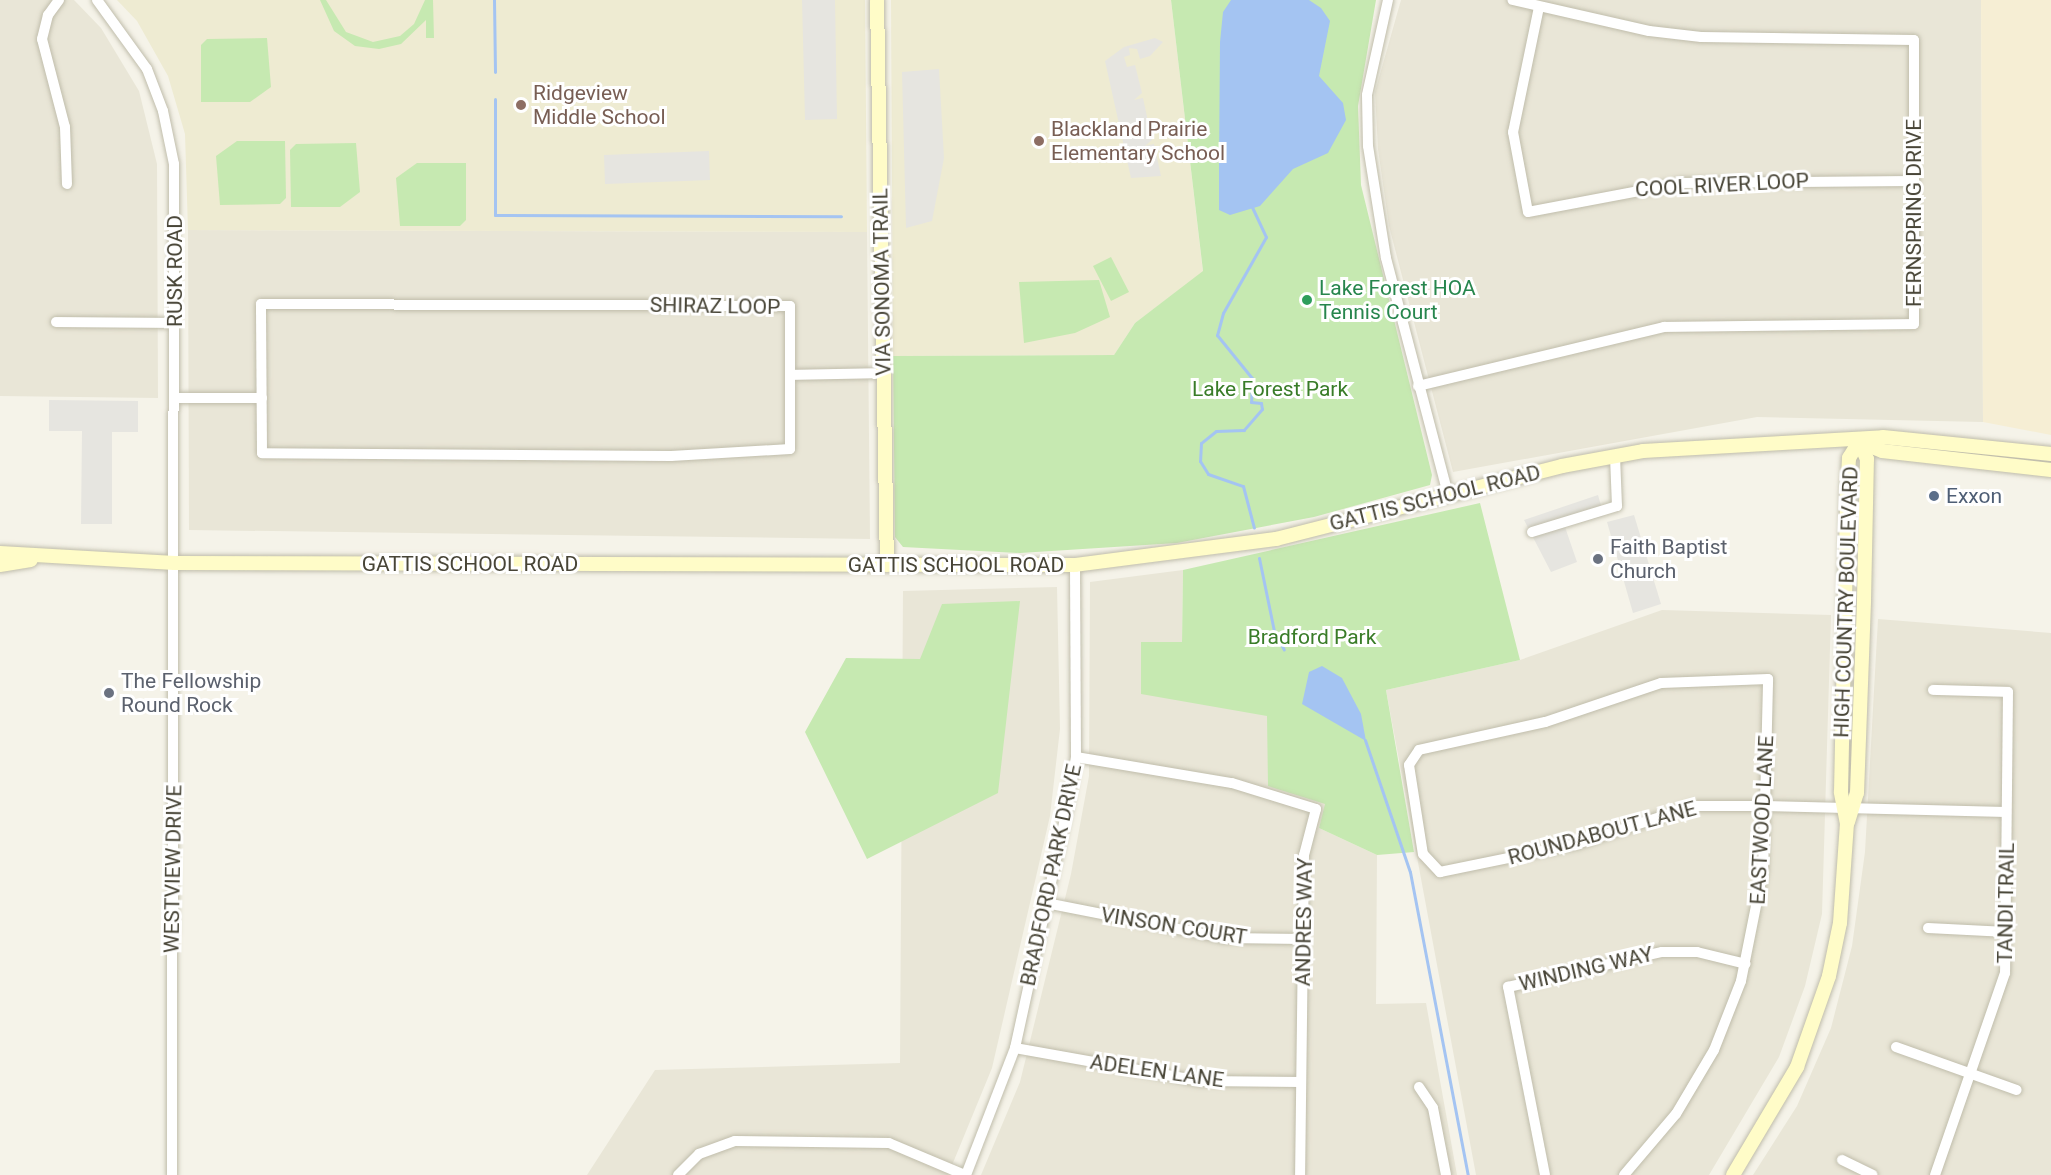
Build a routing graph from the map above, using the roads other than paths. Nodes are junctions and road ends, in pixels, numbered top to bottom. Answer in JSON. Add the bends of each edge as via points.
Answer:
{"nodes":[{"id":1,"x":59,"y":0,"type":"edge"},
{"id":2,"x":97,"y":0,"type":"edge"},
{"id":3,"x":877,"y":0,"type":"edge"},
{"id":4,"x":1388,"y":0,"type":"edge"},
{"id":5,"x":1512,"y":0,"type":"edge"},
{"id":6,"x":1539,"y":7,"type":"junction"},
{"id":7,"x":1912,"y":180,"type":"junction"},
{"id":8,"x":67,"y":183,"type":"dead end"},
{"id":9,"x":56,"y":322,"type":"dead end"},
{"id":10,"x":175,"y":323,"type":"junction"},
{"id":11,"x":883,"y":373,"type":"junction"},
{"id":12,"x":791,"y":375,"type":"junction"},
{"id":13,"x":1418,"y":387,"type":"junction"},
{"id":14,"x":175,"y":398,"type":"junction"},
{"id":15,"x":262,"y":398,"type":"junction"},
{"id":16,"x":1859,"y":442,"type":"junction"},
{"id":17,"x":2051,"y":454,"type":"edge"},
{"id":18,"x":1615,"y":456,"type":"junction"},
{"id":19,"x":2051,"y":470,"type":"edge"},
{"id":20,"x":1448,"y":494,"type":"junction"},
{"id":21,"x":1532,"y":532,"type":"dead end"},
{"id":22,"x":0,"y":553,"type":"edge"},
{"id":23,"x":41,"y":558,"type":"junction"},
{"id":24,"x":175,"y":562,"type":"junction"},
{"id":25,"x":0,"y":565,"type":"edge"},
{"id":26,"x":887,"y":565,"type":"junction"},
{"id":27,"x":1075,"y":565,"type":"junction"},
{"id":28,"x":1845,"y":597,"type":"junction"},
{"id":29,"x":1864,"y":600,"type":"junction"},
{"id":30,"x":1842,"y":675,"type":"junction"},
{"id":31,"x":1860,"y":677,"type":"junction"},
{"id":32,"x":1768,"y":680,"type":"joint"},
{"id":33,"x":1933,"y":690,"type":"dead end"},
{"id":34,"x":1076,"y":757,"type":"junction"},
{"id":35,"x":1765,"y":806,"type":"junction"},
{"id":36,"x":1848,"y":808,"type":"junction"},
{"id":37,"x":2006,"y":813,"type":"junction"},
{"id":38,"x":1046,"y":903,"type":"junction"},
{"id":39,"x":1928,"y":928,"type":"dead end"},
{"id":40,"x":2007,"y":932,"type":"junction"},
{"id":41,"x":1303,"y":939,"type":"junction"},
{"id":42,"x":1746,"y":964,"type":"junction"},
{"id":43,"x":1896,"y":1047,"type":"dead end"},
{"id":44,"x":1015,"y":1048,"type":"junction"},
{"id":45,"x":1972,"y":1074,"type":"junction"},
{"id":46,"x":1301,"y":1082,"type":"junction"},
{"id":47,"x":1419,"y":1087,"type":"dead end"},
{"id":48,"x":2017,"y":1090,"type":"dead end"},
{"id":49,"x":1842,"y":1160,"type":"dead end"},
{"id":50,"x":172,"y":1175,"type":"edge"},
{"id":51,"x":678,"y":1175,"type":"edge"},
{"id":52,"x":966,"y":1175,"type":"edge"},
{"id":53,"x":1300,"y":1175,"type":"edge"},
{"id":54,"x":1446,"y":1175,"type":"edge"},
{"id":55,"x":1545,"y":1175,"type":"edge"},
{"id":56,"x":1624,"y":1175,"type":"edge"},
{"id":57,"x":1732,"y":1175,"type":"edge"},
{"id":58,"x":1873,"y":1175,"type":"edge"},
{"id":59,"x":1935,"y":1175,"type":"edge"}],
"edges":[{"from":1,"to":8,"type":"street","via":[[48,15],[42,39],[65,127]]},
{"from":2,"to":10,"type":"street","name":"RUSK ROAD","via":[[147,69],[168,128],[174,175]]},
{"from":3,"to":11,"type":"main road","name":"VIA SONOMA TRAIL"},
{"from":4,"to":13,"type":"street","via":[[1367,95],[1368,146],[1386,258]]},
{"from":5,"to":6,"type":"street","name":"FERNSPRING DRIVE"},
{"from":6,"to":7,"type":"street","name":"FERNSPRING DRIVE","via":[[1701,37],[1914,40]]},
{"from":6,"to":7,"type":"street","name":"COOL RIVER LOOP","via":[[1513,132],[1528,212],[1681,183]]},
{"from":7,"to":13,"type":"street","name":"FERNSPRING DRIVE","via":[[1914,324],[1664,327]]},
{"from":9,"to":10,"type":"street"},
{"from":10,"to":14,"type":"street","name":"RUSK ROAD"},
{"from":11,"to":12,"type":"street"},
{"from":11,"to":26,"type":"main road","name":"VIA SONOMA TRAIL"},
{"from":12,"to":15,"type":"street","name":"SHIRAZ LOOP","via":[[790,450],[700,455],[262,453]]},
{"from":12,"to":15,"type":"street","name":"SHIRAZ LOOP","via":[[790,306],[261,304]]},
{"from":13,"to":20,"type":"street"},
{"from":14,"to":15,"type":"street"},
{"from":14,"to":24,"type":"street","name":"RUSK ROAD"},
{"from":16,"to":17,"type":"main road","name":"GATTIS SCHOOL ROAD","via":[[1882,437]]},
{"from":16,"to":18,"type":"main road","name":"GATTIS SCHOOL ROAD","via":[[1715,445]]},
{"from":16,"to":19,"type":"main road","name":"GATTIS SCHOOL ROAD","via":[[1882,451]]},
{"from":16,"to":28,"type":"main road","name":"HIGH COUNTRY BOULEVARD","via":[[1849,458]]},
{"from":16,"to":29,"type":"main road","name":"HIGH COUNTRY BOULEVARD","via":[[1867,459]]},
{"from":18,"to":20,"type":"main road","name":"GATTIS SCHOOL ROAD"},
{"from":18,"to":21,"type":"street","via":[[1617,506]]},
{"from":20,"to":27,"type":"main road","name":"GATTIS SCHOOL ROAD","via":[[1236,547]]},
{"from":22,"to":23,"type":"main road","name":"GATTIS SCHOOL ROAD"},
{"from":23,"to":24,"type":"main road","name":"GATTIS SCHOOL ROAD"},
{"from":23,"to":25,"type":"main road","name":"GATTIS SCHOOL ROAD"},
{"from":24,"to":26,"type":"main road","name":"GATTIS SCHOOL ROAD"},
{"from":24,"to":50,"type":"street","name":"WESTVIEW DRIVE"},
{"from":26,"to":27,"type":"main road","name":"GATTIS SCHOOL ROAD"},
{"from":27,"to":34,"type":"street","name":"BRADFORD PARK DRIVE"},
{"from":28,"to":29,"type":"main road"},
{"from":28,"to":30,"type":"main road","name":"HIGH COUNTRY BOULEVARD"},
{"from":29,"to":31,"type":"main road","name":"HIGH COUNTRY BOULEVARD"},
{"from":30,"to":31,"type":"main road"},
{"from":30,"to":36,"type":"main road","name":"HIGH COUNTRY BOULEVARD"},
{"from":31,"to":36,"type":"main road","name":"HIGH COUNTRY BOULEVARD"},
{"from":32,"to":35,"type":"street","name":"EASTWOOD LANE"},
{"from":32,"to":35,"type":"street","name":"ROUNDABOUT LANE","via":[[1661,682],[1545,722],[1427,747],[1409,765],[1426,862],[1440,872],[1577,844],[1694,806]]},
{"from":33,"to":37,"type":"street","name":"TANDI TRAIL","via":[[2008,692]]},
{"from":34,"to":38,"type":"street","name":"BRADFORD PARK DRIVE"},
{"from":34,"to":41,"type":"street","name":"ANDRES WAY","via":[[1232,783],[1316,809],[1304,855]]},
{"from":35,"to":36,"type":"street","name":"ROUNDABOUT LANE"},
{"from":35,"to":42,"type":"street","name":"EASTWOOD LANE","via":[[1761,896]]},
{"from":36,"to":37,"type":"street","name":"ROUNDABOUT LANE"},
{"from":36,"to":57,"type":"main road","name":"HIGH COUNTRY BOULEVARD","via":[[1840,923],[1811,1034],[1776,1108]]},
{"from":37,"to":40,"type":"street","name":"TANDI TRAIL"},
{"from":38,"to":41,"type":"street","name":"VINSON COURT","via":[[1225,938]]},
{"from":38,"to":44,"type":"street","name":"BRADFORD PARK DRIVE"},
{"from":39,"to":40,"type":"street"},
{"from":40,"to":45,"type":"street","name":"TANDI TRAIL","via":[[2005,973]]},
{"from":41,"to":46,"type":"street","name":"ANDRES WAY"},
{"from":42,"to":55,"type":"street","name":"WINDING WAY","via":[[1697,952],[1662,952],[1508,987]]},
{"from":42,"to":56,"type":"street","name":"EASTWOOD LANE","via":[[1706,1065],[1660,1136]]},
{"from":43,"to":45,"type":"street"},
{"from":44,"to":46,"type":"street","name":"ADELEN LANE","via":[[1200,1081]]},
{"from":44,"to":52,"type":"street","name":"BRADFORD PARK DRIVE"},
{"from":45,"to":48,"type":"street"},
{"from":45,"to":59,"type":"street","name":"TANDI TRAIL"},
{"from":46,"to":53,"type":"street","name":"ANDRES WAY"},
{"from":47,"to":54,"type":"street","via":[[1433,1108]]},
{"from":49,"to":58,"type":"street"},
{"from":51,"to":52,"type":"street","via":[[699,1154],[735,1141],[889,1143]]}]}
